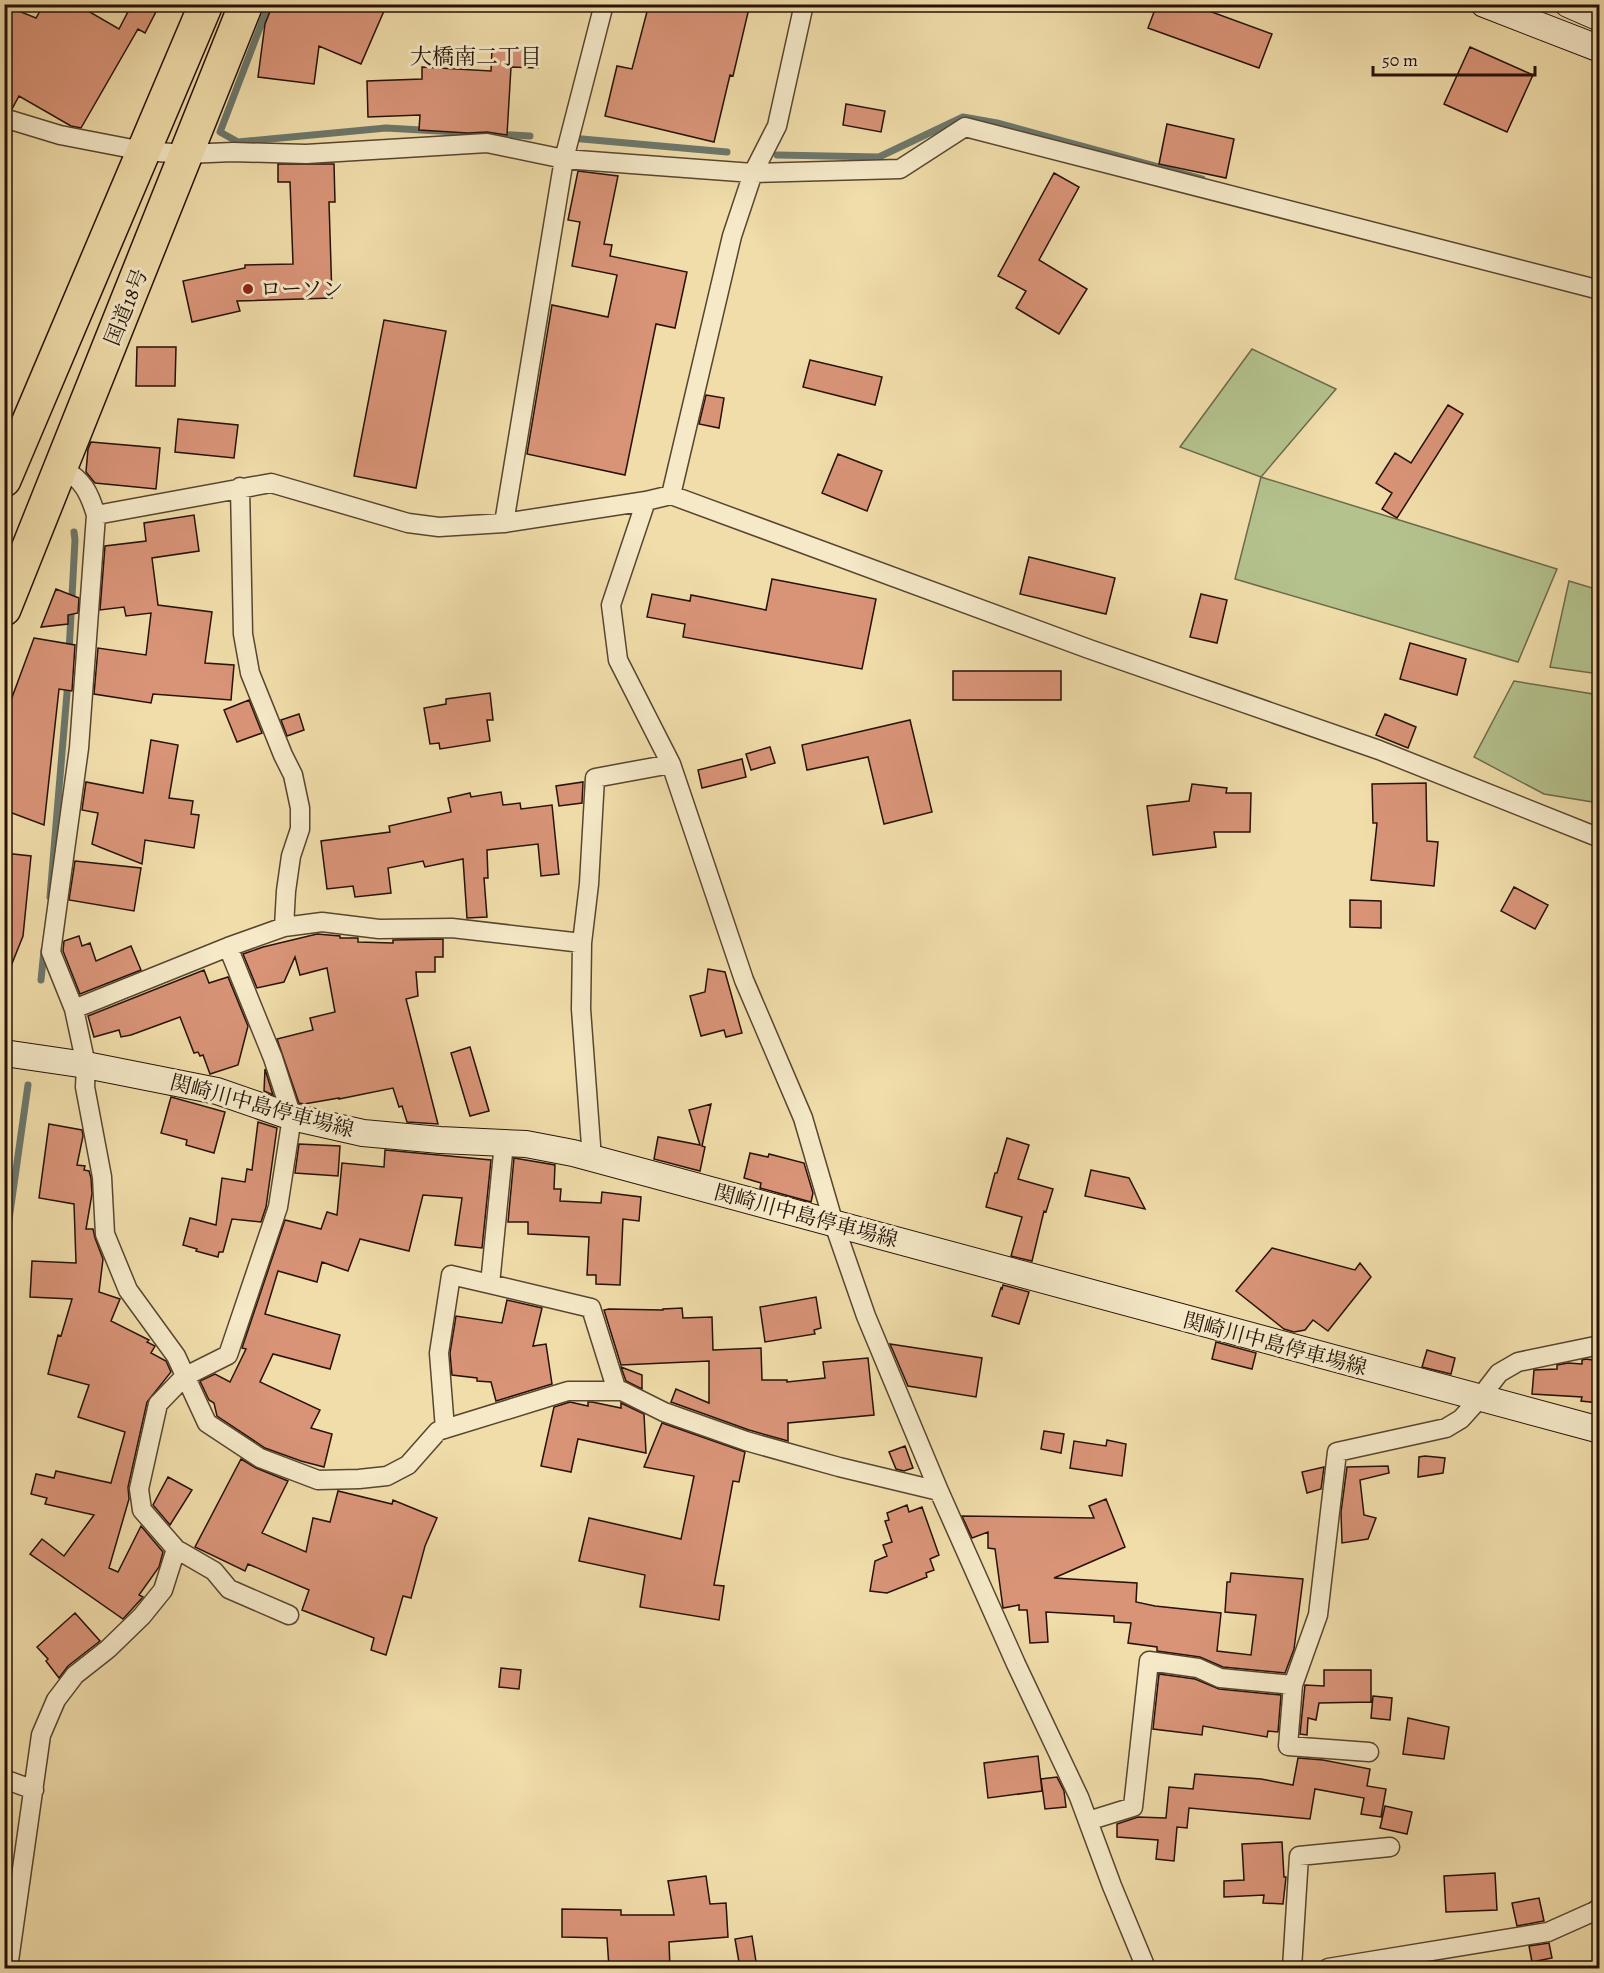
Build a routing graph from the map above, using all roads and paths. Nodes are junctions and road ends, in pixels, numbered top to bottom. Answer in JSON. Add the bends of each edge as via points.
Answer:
{"nodes":[{"id":1,"x":206,"y":4,"type":"edge"},
{"id":2,"x":246,"y":4,"type":"edge"},
{"id":3,"x":604,"y":4,"type":"edge"},
{"id":4,"x":804,"y":4,"type":"edge"},
{"id":5,"x":1484,"y":4,"type":"edge"},
{"id":6,"x":1568,"y":4,"type":"edge"},
{"id":7,"x":1511,"y":10,"type":"edge"},
{"id":8,"x":1599,"y":18,"type":"edge"},
{"id":9,"x":1599,"y":49,"type":"edge"},
{"id":10,"x":4,"y":118,"type":"edge"},
{"id":11,"x":143,"y":151,"type":"junction"},
{"id":12,"x":186,"y":154,"type":"junction"},
{"id":13,"x":564,"y":159,"type":"junction"},
{"id":14,"x":753,"y":173,"type":"junction"},
{"id":15,"x":1599,"y":290,"type":"edge"},
{"id":16,"x":62,"y":468,"type":"junction"},
{"id":17,"x":4,"y":480,"type":"edge"},
{"id":18,"x":240,"y":487,"type":"junction"},
{"id":19,"x":670,"y":495,"type":"junction"},
{"id":20,"x":646,"y":501,"type":"junction"},
{"id":21,"x":96,"y":515,"type":"junction"},
{"id":22,"x":504,"y":523,"type":"junction"},
{"id":23,"x":4,"y":609,"type":"edge"},
{"id":24,"x":671,"y":764,"type":"junction"},
{"id":25,"x":1599,"y":838,"type":"edge"},
{"id":26,"x":284,"y":927,"type":"junction"},
{"id":27,"x":582,"y":943,"type":"junction"},
{"id":28,"x":228,"y":947,"type":"junction"},
{"id":29,"x":74,"y":1009,"type":"junction"},
{"id":30,"x":4,"y":1053,"type":"edge"},
{"id":31,"x":86,"y":1065,"type":"junction"},
{"id":32,"x":292,"y":1117,"type":"junction"},
{"id":33,"x":504,"y":1143,"type":"junction"},
{"id":34,"x":592,"y":1159,"type":"junction"},
{"id":35,"x":834,"y":1224,"type":"junction"},
{"id":36,"x":490,"y":1284,"type":"junction"},
{"id":37,"x":1599,"y":1345,"type":"edge"},
{"id":38,"x":184,"y":1377,"type":"junction"},
{"id":39,"x":617,"y":1391,"type":"junction"},
{"id":40,"x":1479,"y":1399,"type":"junction"},
{"id":41,"x":445,"y":1429,"type":"junction"},
{"id":42,"x":1599,"y":1430,"type":"edge"},
{"id":43,"x":939,"y":1491,"type":"junction"},
{"id":44,"x":176,"y":1549,"type":"junction"},
{"id":45,"x":289,"y":1615,"type":"dead end"},
{"id":46,"x":1293,"y":1685,"type":"junction"},
{"id":47,"x":1370,"y":1752,"type":"dead end"},
{"id":48,"x":4,"y":1779,"type":"edge"},
{"id":49,"x":34,"y":1790,"type":"junction"},
{"id":50,"x":1088,"y":1821,"type":"junction"},
{"id":51,"x":1390,"y":1847,"type":"dead end"},
{"id":52,"x":1599,"y":1907,"type":"edge"},
{"id":53,"x":8,"y":1968,"type":"edge"},
{"id":54,"x":1146,"y":1968,"type":"edge"},
{"id":55,"x":1292,"y":1968,"type":"edge"},
{"id":56,"x":1328,"y":1968,"type":"edge"}],
"edges":[{"from":1,"to":11,"type":"highway"},
{"from":2,"to":12,"type":"highway","name":"国道18号"},
{"from":3,"to":13,"type":"street"},
{"from":4,"to":14,"type":"street","via":[[777,126]]},
{"from":5,"to":7,"type":"main road"},
{"from":6,"to":8,"type":"main road"},
{"from":7,"to":9,"type":"main road"},
{"from":10,"to":11,"type":"street","via":[[60,135]]},
{"from":11,"to":12,"type":"street"},
{"from":11,"to":17,"type":"highway"},
{"from":12,"to":13,"type":"street","via":[[306,154],[487,143]]},
{"from":12,"to":16,"type":"highway","name":"国道18号"},
{"from":13,"to":14,"type":"street"},
{"from":13,"to":22,"type":"street"},
{"from":14,"to":15,"type":"street","via":[[900,169],[965,127]]},
{"from":14,"to":19,"type":"street","via":[[732,236]]},
{"from":16,"to":21,"type":"street","via":[[76,476],[90,496]]},
{"from":16,"to":23,"type":"highway","name":"国道18号"},
{"from":18,"to":21,"type":"street"},
{"from":18,"to":22,"type":"street","via":[[271,483],[408,523],[438,527]]},
{"from":18,"to":26,"type":"street","via":[[243,634],[250,673],[293,775],[300,808]]},
{"from":19,"to":20,"type":"street"},
{"from":19,"to":25,"type":"street","via":[[1089,649],[1379,750]]},
{"from":20,"to":22,"type":"street"},
{"from":20,"to":24,"type":"street","via":[[611,605],[618,660]]},
{"from":21,"to":29,"type":"street","via":[[79,748],[51,952]]},
{"from":24,"to":27,"type":"street","via":[[595,778]]},
{"from":24,"to":35,"type":"street","via":[[744,980],[803,1118]]},
{"from":26,"to":27,"type":"street","via":[[322,922],[380,929],[452,928]]},
{"from":26,"to":28,"type":"street"},
{"from":27,"to":34,"type":"street","via":[[581,1009]]},
{"from":28,"to":29,"type":"street"},
{"from":28,"to":32,"type":"street","via":[[273,1058]]},
{"from":29,"to":31,"type":"street"},
{"from":30,"to":31,"type":"main road","name":"関崎川中島停車場線"},
{"from":31,"to":32,"type":"main road","name":"関崎川中島停車場線","via":[[217,1091]]},
{"from":31,"to":38,"type":"street","via":[[85,1087],[102,1177],[105,1234],[128,1290],[177,1356]]},
{"from":32,"to":33,"type":"main road","name":"関崎川中島停車場線","via":[[363,1133]]},
{"from":32,"to":38,"type":"street","via":[[279,1207],[228,1355]]},
{"from":33,"to":34,"type":"main road","name":"関崎川中島停車場線"},
{"from":33,"to":36,"type":"street"},
{"from":34,"to":35,"type":"main road","name":"関崎川中島停車場線"},
{"from":35,"to":40,"type":"main road","name":"関崎川中島停車場線"},
{"from":35,"to":43,"type":"street","via":[[866,1316]]},
{"from":36,"to":39,"type":"street","via":[[591,1308]]},
{"from":36,"to":41,"type":"street","via":[[451,1275],[439,1353]]},
{"from":37,"to":40,"type":"street","via":[[1518,1362],[1499,1373]]},
{"from":38,"to":41,"type":"street","via":[[207,1423],[261,1458],[318,1480],[387,1476],[408,1465],[438,1431]]},
{"from":38,"to":44,"type":"street","via":[[158,1404],[140,1489],[142,1510]]},
{"from":39,"to":41,"type":"street","via":[[568,1390]]},
{"from":39,"to":43,"type":"street","via":[[746,1442]]},
{"from":40,"to":42,"type":"main road","name":"関崎川中島停車場線"},
{"from":40,"to":46,"type":"street","via":[[1461,1419],[1446,1428],[1337,1452],[1318,1616]]},
{"from":43,"to":50,"type":"street"},
{"from":44,"to":45,"type":"street","via":[[214,1571],[229,1589]]},
{"from":44,"to":49,"type":"street","via":[[163,1590],[108,1649],[75,1675],[56,1700],[41,1735]]},
{"from":46,"to":47,"type":"street","via":[[1288,1746]]},
{"from":46,"to":50,"type":"street","via":[[1220,1678],[1198,1668],[1149,1661],[1132,1807]]},
{"from":48,"to":49,"type":"street"},
{"from":49,"to":53,"type":"street"},
{"from":50,"to":54,"type":"street"},
{"from":51,"to":55,"type":"street","via":[[1299,1856]]},
{"from":52,"to":56,"type":"street","via":[[1548,1932]]}]}
